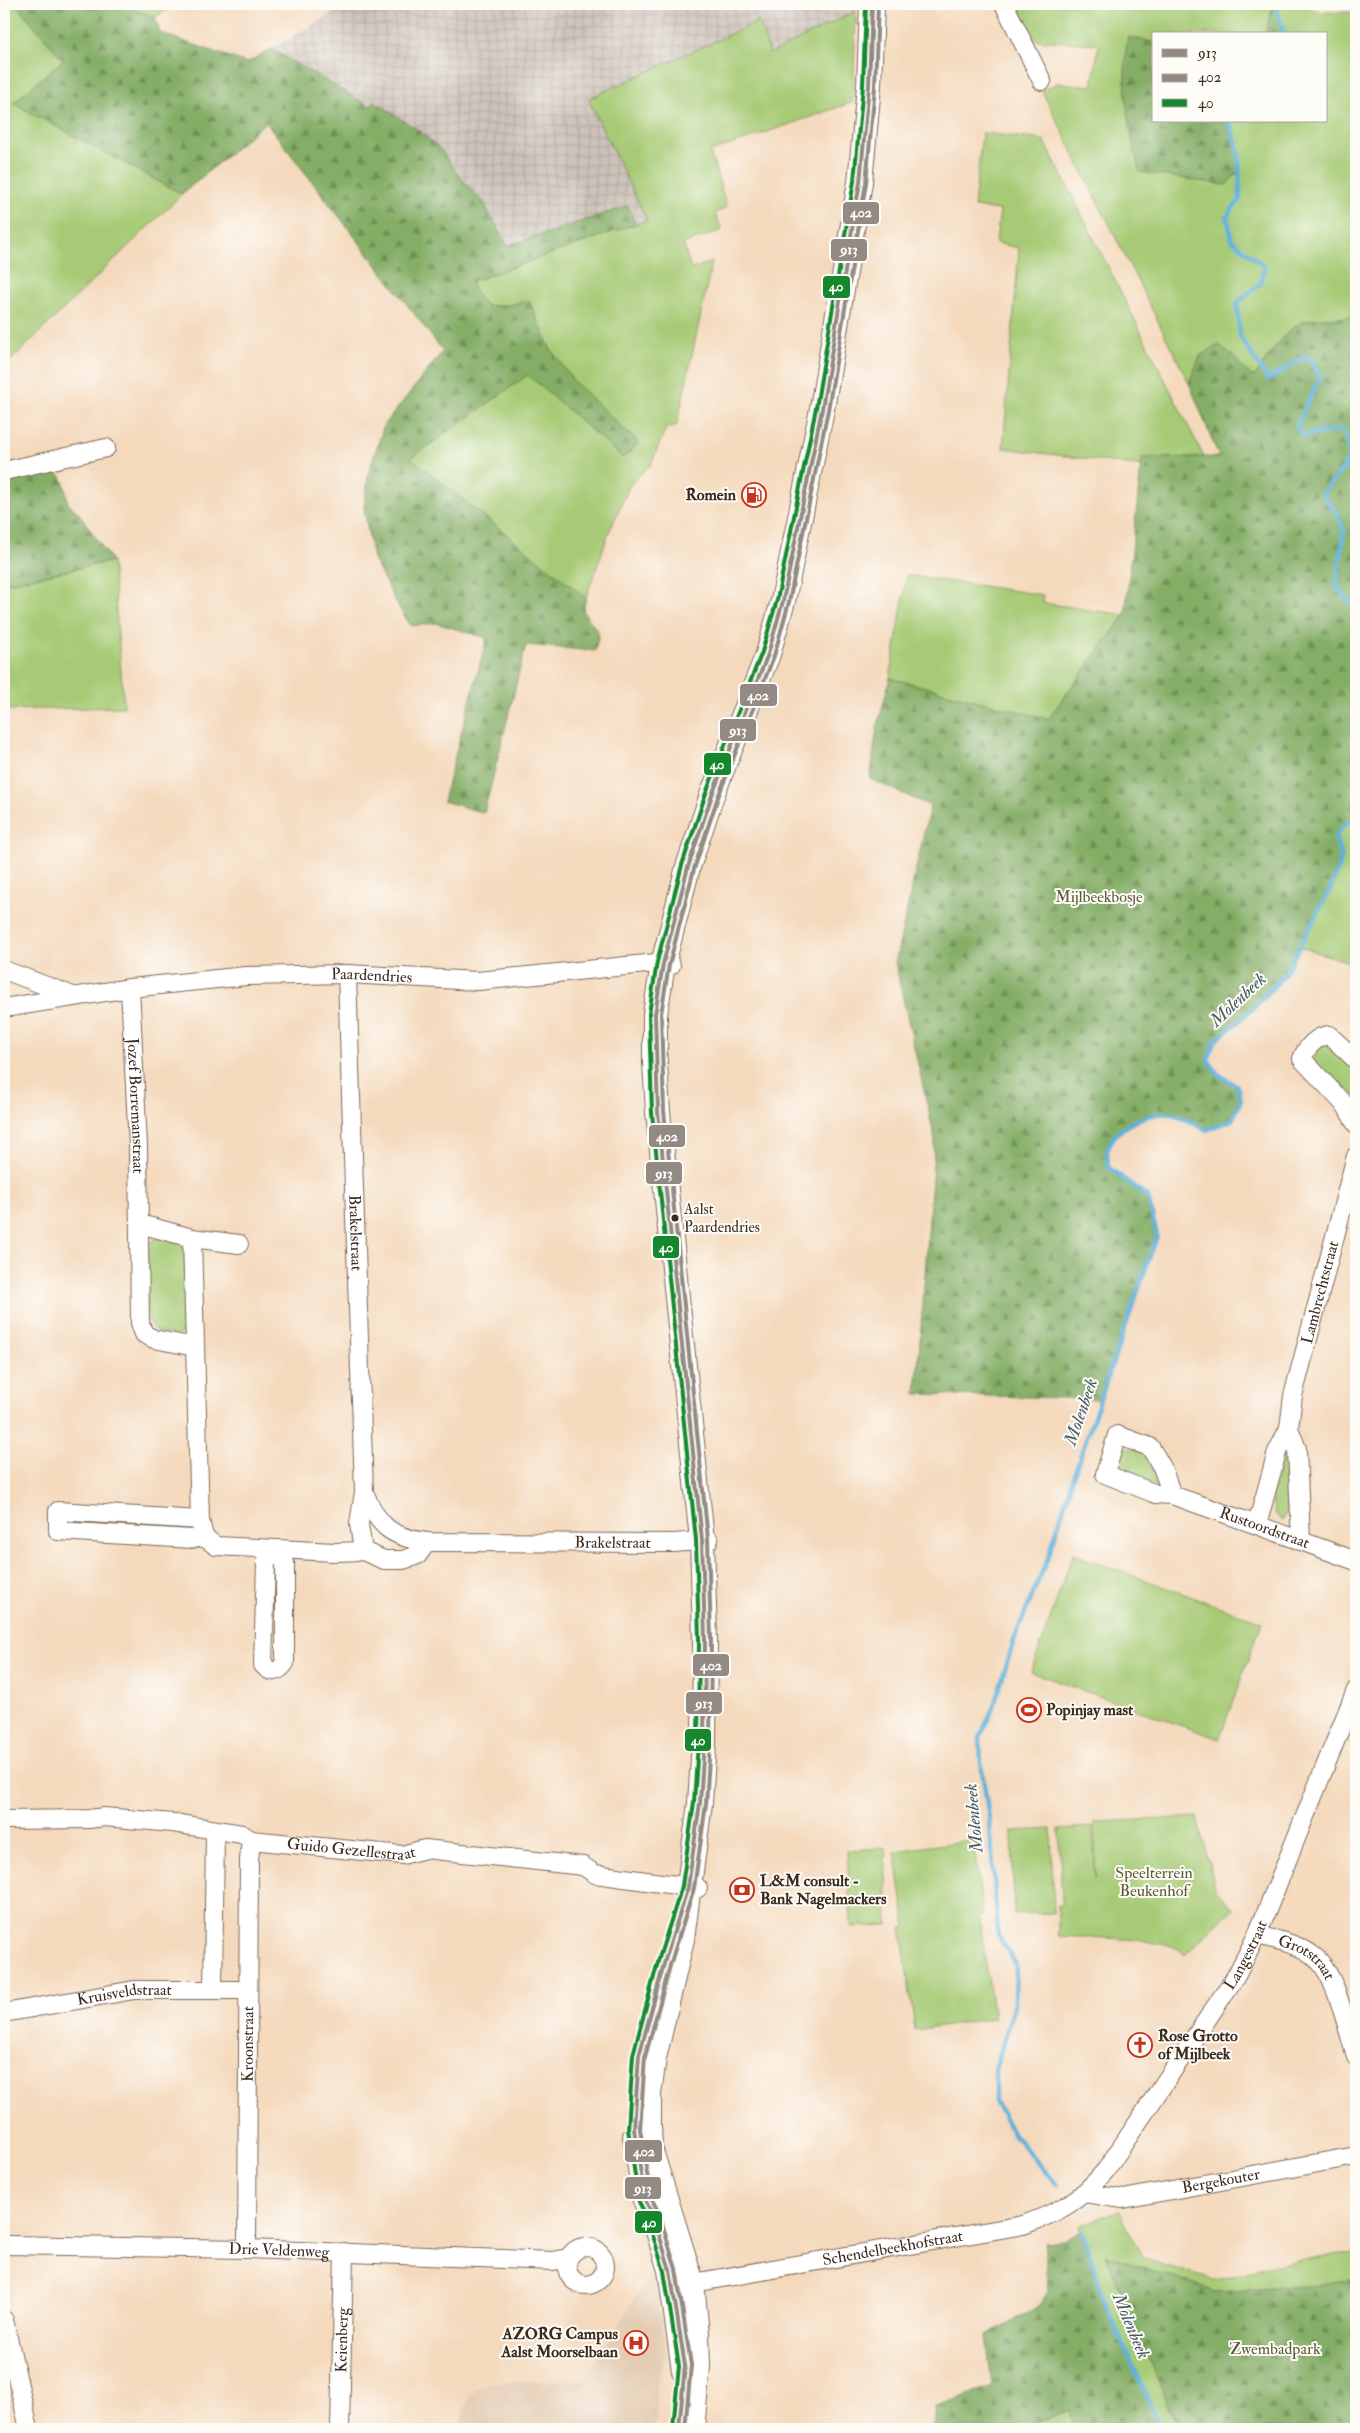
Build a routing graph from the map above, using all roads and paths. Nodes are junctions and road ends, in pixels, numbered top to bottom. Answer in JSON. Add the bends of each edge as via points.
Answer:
{"nodes":[{"id":1,"x":872,"y":4,"type":"edge"},
{"id":2,"x":1004,"y":4,"type":"edge"},
{"id":3,"x":1042,"y":81,"type":"dead end"},
{"id":4,"x":106,"y":448,"type":"dead end"},
{"id":5,"x":4,"y":471,"type":"edge"},
{"id":6,"x":667,"y":964,"type":"junction"},
{"id":7,"x":4,"y":970,"type":"edge"},
{"id":8,"x":347,"y":974,"type":"junction"},
{"id":9,"x":130,"y":988,"type":"junction"},
{"id":10,"x":73,"y":996,"type":"junction"},
{"id":11,"x":4,"y":1008,"type":"edge"},
{"id":12,"x":1356,"y":1060,"type":"edge"},
{"id":13,"x":1356,"y":1124,"type":"edge"},
{"id":14,"x":1356,"y":1156,"type":"edge"},
{"id":15,"x":140,"y":1224,"type":"junction"},
{"id":16,"x":192,"y":1238,"type":"junction"},
{"id":17,"x":239,"y":1244,"type":"dead end"},
{"id":18,"x":195,"y":1347,"type":"junction"},
{"id":19,"x":1289,"y":1428,"type":"junction"},
{"id":20,"x":364,"y":1492,"type":"junction"},
{"id":21,"x":1172,"y":1495,"type":"dead end"},
{"id":22,"x":200,"y":1520,"type":"junction"},
{"id":23,"x":1257,"y":1525,"type":"junction"},
{"id":24,"x":204,"y":1538,"type":"junction"},
{"id":25,"x":706,"y":1540,"type":"junction"},
{"id":26,"x":1301,"y":1541,"type":"junction"},
{"id":27,"x":426,"y":1542,"type":"junction"},
{"id":28,"x":276,"y":1550,"type":"junction"},
{"id":29,"x":363,"y":1551,"type":"junction"},
{"id":30,"x":1356,"y":1561,"type":"edge"},
{"id":31,"x":1356,"y":1690,"type":"edge"},
{"id":32,"x":4,"y":1820,"type":"edge"},
{"id":33,"x":215,"y":1831,"type":"junction"},
{"id":34,"x":251,"y":1840,"type":"junction"},
{"id":35,"x":693,"y":1888,"type":"junction"},
{"id":36,"x":1257,"y":1935,"type":"junction"},
{"id":37,"x":212,"y":1990,"type":"junction"},
{"id":38,"x":248,"y":1990,"type":"junction"},
{"id":39,"x":4,"y":2013,"type":"edge"},
{"id":40,"x":1356,"y":2058,"type":"edge"},
{"id":41,"x":1356,"y":2156,"type":"edge"},
{"id":42,"x":1085,"y":2193,"type":"junction"},
{"id":43,"x":4,"y":2245,"type":"edge"},
{"id":44,"x":247,"y":2249,"type":"junction"},
{"id":45,"x":344,"y":2252,"type":"junction"},
{"id":46,"x":562,"y":2262,"type":"dead end"},
{"id":47,"x":682,"y":2285,"type":"junction"},
{"id":48,"x":4,"y":2320,"type":"edge"},
{"id":49,"x":29,"y":2429,"type":"edge"},
{"id":50,"x":340,"y":2429,"type":"edge"},
{"id":51,"x":679,"y":2429,"type":"edge"},
{"id":52,"x":692,"y":2429,"type":"edge"}],
"edges":[{"from":1,"to":6,"type":"main road","via":[[860,182],[822,409],[783,601],[768,654],[712,795],[688,867]]},
{"from":2,"to":3,"type":"street"},
{"from":4,"to":5,"type":"street"},
{"from":6,"to":8,"type":"street","name":"Paardendries","via":[[478,981]]},
{"from":6,"to":25,"type":"main road","via":[[656,1014],[654,1062],[680,1332]]},
{"from":7,"to":10,"type":"street","name":"Paardendries"},
{"from":8,"to":9,"type":"street","name":"Paardendries","via":[[246,976]]},
{"from":8,"to":20,"type":"street","name":"Brakelstraat"},
{"from":9,"to":10,"type":"street","name":"Paardendries"},
{"from":9,"to":15,"type":"street","name":"Jozef Borremanstraat"},
{"from":10,"to":11,"type":"street","name":"Paardendries"},
{"from":12,"to":13,"type":"street","via":[[1329,1035],[1321,1036],[1304,1052],[1302,1059],[1346,1106]]},
{"from":14,"to":19,"type":"street","name":"Lambrechtstraat","via":[[1293,1396]]},
{"from":15,"to":16,"type":"street"},
{"from":15,"to":18,"type":"street","name":"Jozef Borremanstraat","via":[[140,1323],[144,1334]]},
{"from":16,"to":17,"type":"street"},
{"from":16,"to":18,"type":"street"},
{"from":18,"to":22,"type":"street"},
{"from":19,"to":23,"type":"street","name":"Lambrechtstraat","via":[[1277,1452]]},
{"from":19,"to":26,"type":"street","name":"Lambrechtstraat","via":[[1297,1449]]},
{"from":20,"to":27,"type":"street","name":"Brakelstraat","via":[[373,1514],[384,1526],[408,1539]]},
{"from":20,"to":29,"type":"street","name":"Brakelstraat","via":[[359,1524]]},
{"from":21,"to":23,"type":"street","name":"Rustoordstraat"},
{"from":22,"to":24,"type":"street"},
{"from":22,"to":24,"type":"street","via":[[58,1511],[58,1531]]},
{"from":23,"to":26,"type":"street","name":"Rustoordstraat"},
{"from":24,"to":28,"type":"street","via":[[216,1546]]},
{"from":25,"to":27,"type":"street","name":"Brakelstraat","via":[[674,1543]]},
{"from":25,"to":35,"type":"main road","via":[[704,1743]]},
{"from":26,"to":30,"type":"street","name":"Rustoordstraat"},
{"from":27,"to":29,"type":"street","via":[[418,1554],[403,1560],[384,1560]]},
{"from":28,"to":28,"type":"street","via":[[266,1562],[263,1665],[274,1672],[285,1663],[286,1563]]},
{"from":28,"to":29,"type":"street"},
{"from":31,"to":36,"type":"street","name":"Langestraat"},
{"from":32,"to":33,"type":"street","name":"Guido Gezellestraat","via":[[104,1817],[173,1823]]},
{"from":33,"to":34,"type":"street","name":"Guido Gezellestraat","via":[[242,1834]]},
{"from":33,"to":37,"type":"street"},
{"from":34,"to":35,"type":"street","name":"Guido Gezellestraat","via":[[402,1855],[425,1849],[583,1866],[595,1874]]},
{"from":34,"to":38,"type":"street","name":"Kroonstraat"},
{"from":35,"to":47,"type":"main road","via":[[677,1937],[655,2051],[649,2124],[650,2148]]},
{"from":36,"to":40,"type":"street","name":"Grotstraat","via":[[1288,1942],[1317,1958],[1330,1976]]},
{"from":36,"to":42,"type":"street","name":"Langestraat","via":[[1236,1976],[1106,2170]]},
{"from":37,"to":38,"type":"street","name":"Kruisveldstraat"},
{"from":37,"to":39,"type":"street","name":"Kruisveldstraat","via":[[134,1990]]},
{"from":38,"to":44,"type":"street","name":"Kroonstraat"},
{"from":41,"to":42,"type":"street","name":"Bergekouter","via":[[1123,2199]]},
{"from":42,"to":47,"type":"street","name":"Schendelbeekhofstraat","via":[[1055,2214],[1023,2225]]},
{"from":43,"to":44,"type":"street","name":"Drie Veldenweg"},
{"from":44,"to":45,"type":"street","name":"Drie Veldenweg"},
{"from":45,"to":46,"type":"street","name":"Drie Veldenweg"},
{"from":45,"to":50,"type":"street","name":"Keienberg"},
{"from":47,"to":51,"type":"main road","via":[[684,2366]]},
{"from":47,"to":52,"type":"main road","via":[[697,2333],[698,2366]]},
{"from":48,"to":49,"type":"street"}]}
